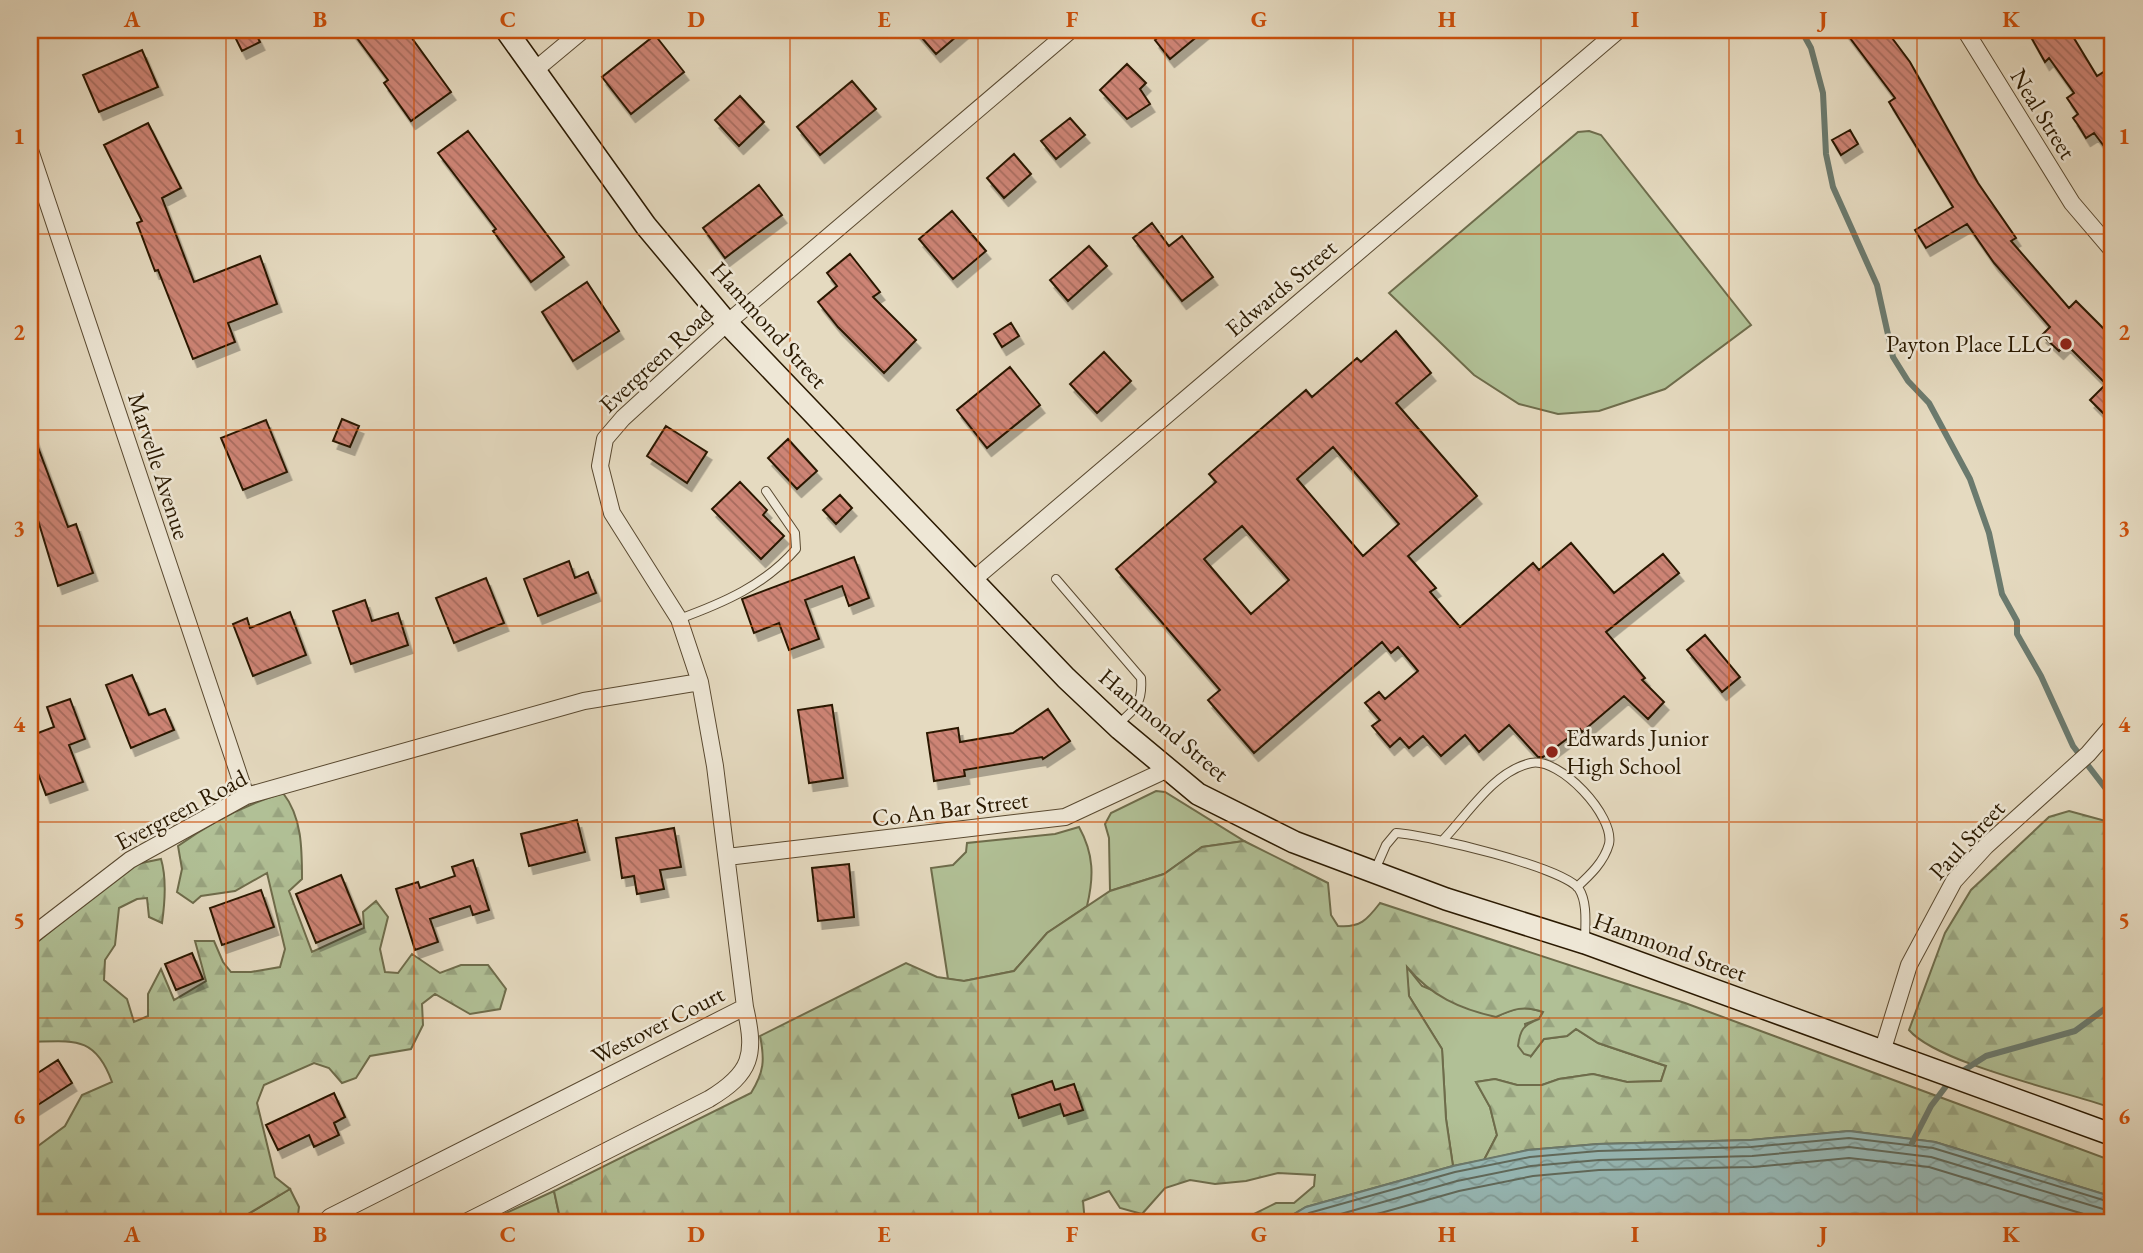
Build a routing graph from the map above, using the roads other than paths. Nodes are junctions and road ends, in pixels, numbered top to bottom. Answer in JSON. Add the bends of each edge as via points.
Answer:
{"nodes":[{"id":1,"x":506,"y":30,"type":"edge"},
{"id":2,"x":583,"y":30,"type":"edge"},
{"id":3,"x":1070,"y":30,"type":"edge"},
{"id":4,"x":1619,"y":30,"type":"edge"},
{"id":5,"x":1965,"y":30,"type":"edge"},
{"id":6,"x":535,"y":70,"type":"junction"},
{"id":7,"x":30,"y":149,"type":"edge"},
{"id":8,"x":2113,"y":251,"type":"edge"},
{"id":9,"x":727,"y":323,"type":"junction"},
{"id":10,"x":766,"y":491,"type":"dead end"},
{"id":11,"x":1056,"y":579,"type":"dead end"},
{"id":12,"x":973,"y":580,"type":"junction"},
{"id":13,"x":679,"y":619,"type":"junction"},
{"id":14,"x":700,"y":682,"type":"junction"},
{"id":15,"x":2113,"y":725,"type":"edge"},
{"id":16,"x":1116,"y":726,"type":"junction"},
{"id":17,"x":1168,"y":768,"type":"junction"},
{"id":18,"x":246,"y":796,"type":"junction"},
{"id":19,"x":1443,"y":840,"type":"junction"},
{"id":20,"x":727,"y":857,"type":"junction"},
{"id":21,"x":1373,"y":873,"type":"junction"},
{"id":22,"x":1577,"y":887,"type":"junction"},
{"id":23,"x":30,"y":937,"type":"edge"},
{"id":24,"x":1585,"y":943,"type":"junction"},
{"id":25,"x":745,"y":1007,"type":"junction"},
{"id":26,"x":1882,"y":1052,"type":"junction"},
{"id":27,"x":2113,"y":1136,"type":"edge"},
{"id":28,"x":324,"y":1223,"type":"edge"},
{"id":29,"x":464,"y":1223,"type":"edge"}],
"edges":[{"from":1,"to":6,"type":"street","name":"Hammond Street"},
{"from":2,"to":6,"type":"street"},
{"from":3,"to":9,"type":"street","name":"Evergreen Road"},
{"from":4,"to":12,"type":"street","name":"Edwards Street"},
{"from":5,"to":8,"type":"street","name":"Neal Street","via":[[2072,203]]},
{"from":6,"to":9,"type":"street","name":"Hammond Street","via":[[646,226]]},
{"from":7,"to":18,"type":"street","name":"Marvelle Avenue"},
{"from":9,"to":12,"type":"street","name":"Hammond Street"},
{"from":9,"to":13,"type":"street","name":"Evergreen Road","via":[[623,418],[605,439],[600,466],[612,513]]},
{"from":10,"to":13,"type":"lane","via":[[795,533],[796,549],[781,566],[728,602]]},
{"from":11,"to":16,"type":"lane","via":[[1142,678],[1138,706]]},
{"from":12,"to":16,"type":"street","name":"Hammond Street"},
{"from":13,"to":14,"type":"street","name":"Evergreen Road"},
{"from":14,"to":18,"type":"street","name":"Evergreen Road","via":[[584,701]]},
{"from":14,"to":20,"type":"street","name":"Evergreen Road"},
{"from":15,"to":26,"type":"street","name":"Paul Street","via":[[1954,881],[1909,965]]},
{"from":16,"to":17,"type":"street","name":"Hammond Street"},
{"from":17,"to":20,"type":"street","name":"Co An Bar Street","via":[[1065,817]]},
{"from":17,"to":21,"type":"street","name":"Hammond Street","via":[[1198,794],[1294,842]]},
{"from":18,"to":23,"type":"street","name":"Evergreen Road","via":[[130,860]]},
{"from":19,"to":21,"type":"lane","via":[[1396,833]]},
{"from":19,"to":22,"type":"lane","via":[[1567,878]]},
{"from":19,"to":22,"type":"lane","via":[[1504,774],[1533,762],[1565,772],[1608,822],[1609,843],[1601,863]]},
{"from":20,"to":25,"type":"street","name":"Evergreen Road"},
{"from":21,"to":24,"type":"street","name":"Hammond Street"},
{"from":22,"to":24,"type":"lane","via":[[1584,899]]},
{"from":24,"to":26,"type":"street","name":"Hammond Street"},
{"from":25,"to":28,"type":"street","name":"Westover Court"},
{"from":25,"to":29,"type":"street","name":"Westover Court","via":[[752,1039],[750,1059],[724,1090]]},
{"from":26,"to":27,"type":"street","name":"Hammond Street"}]}
